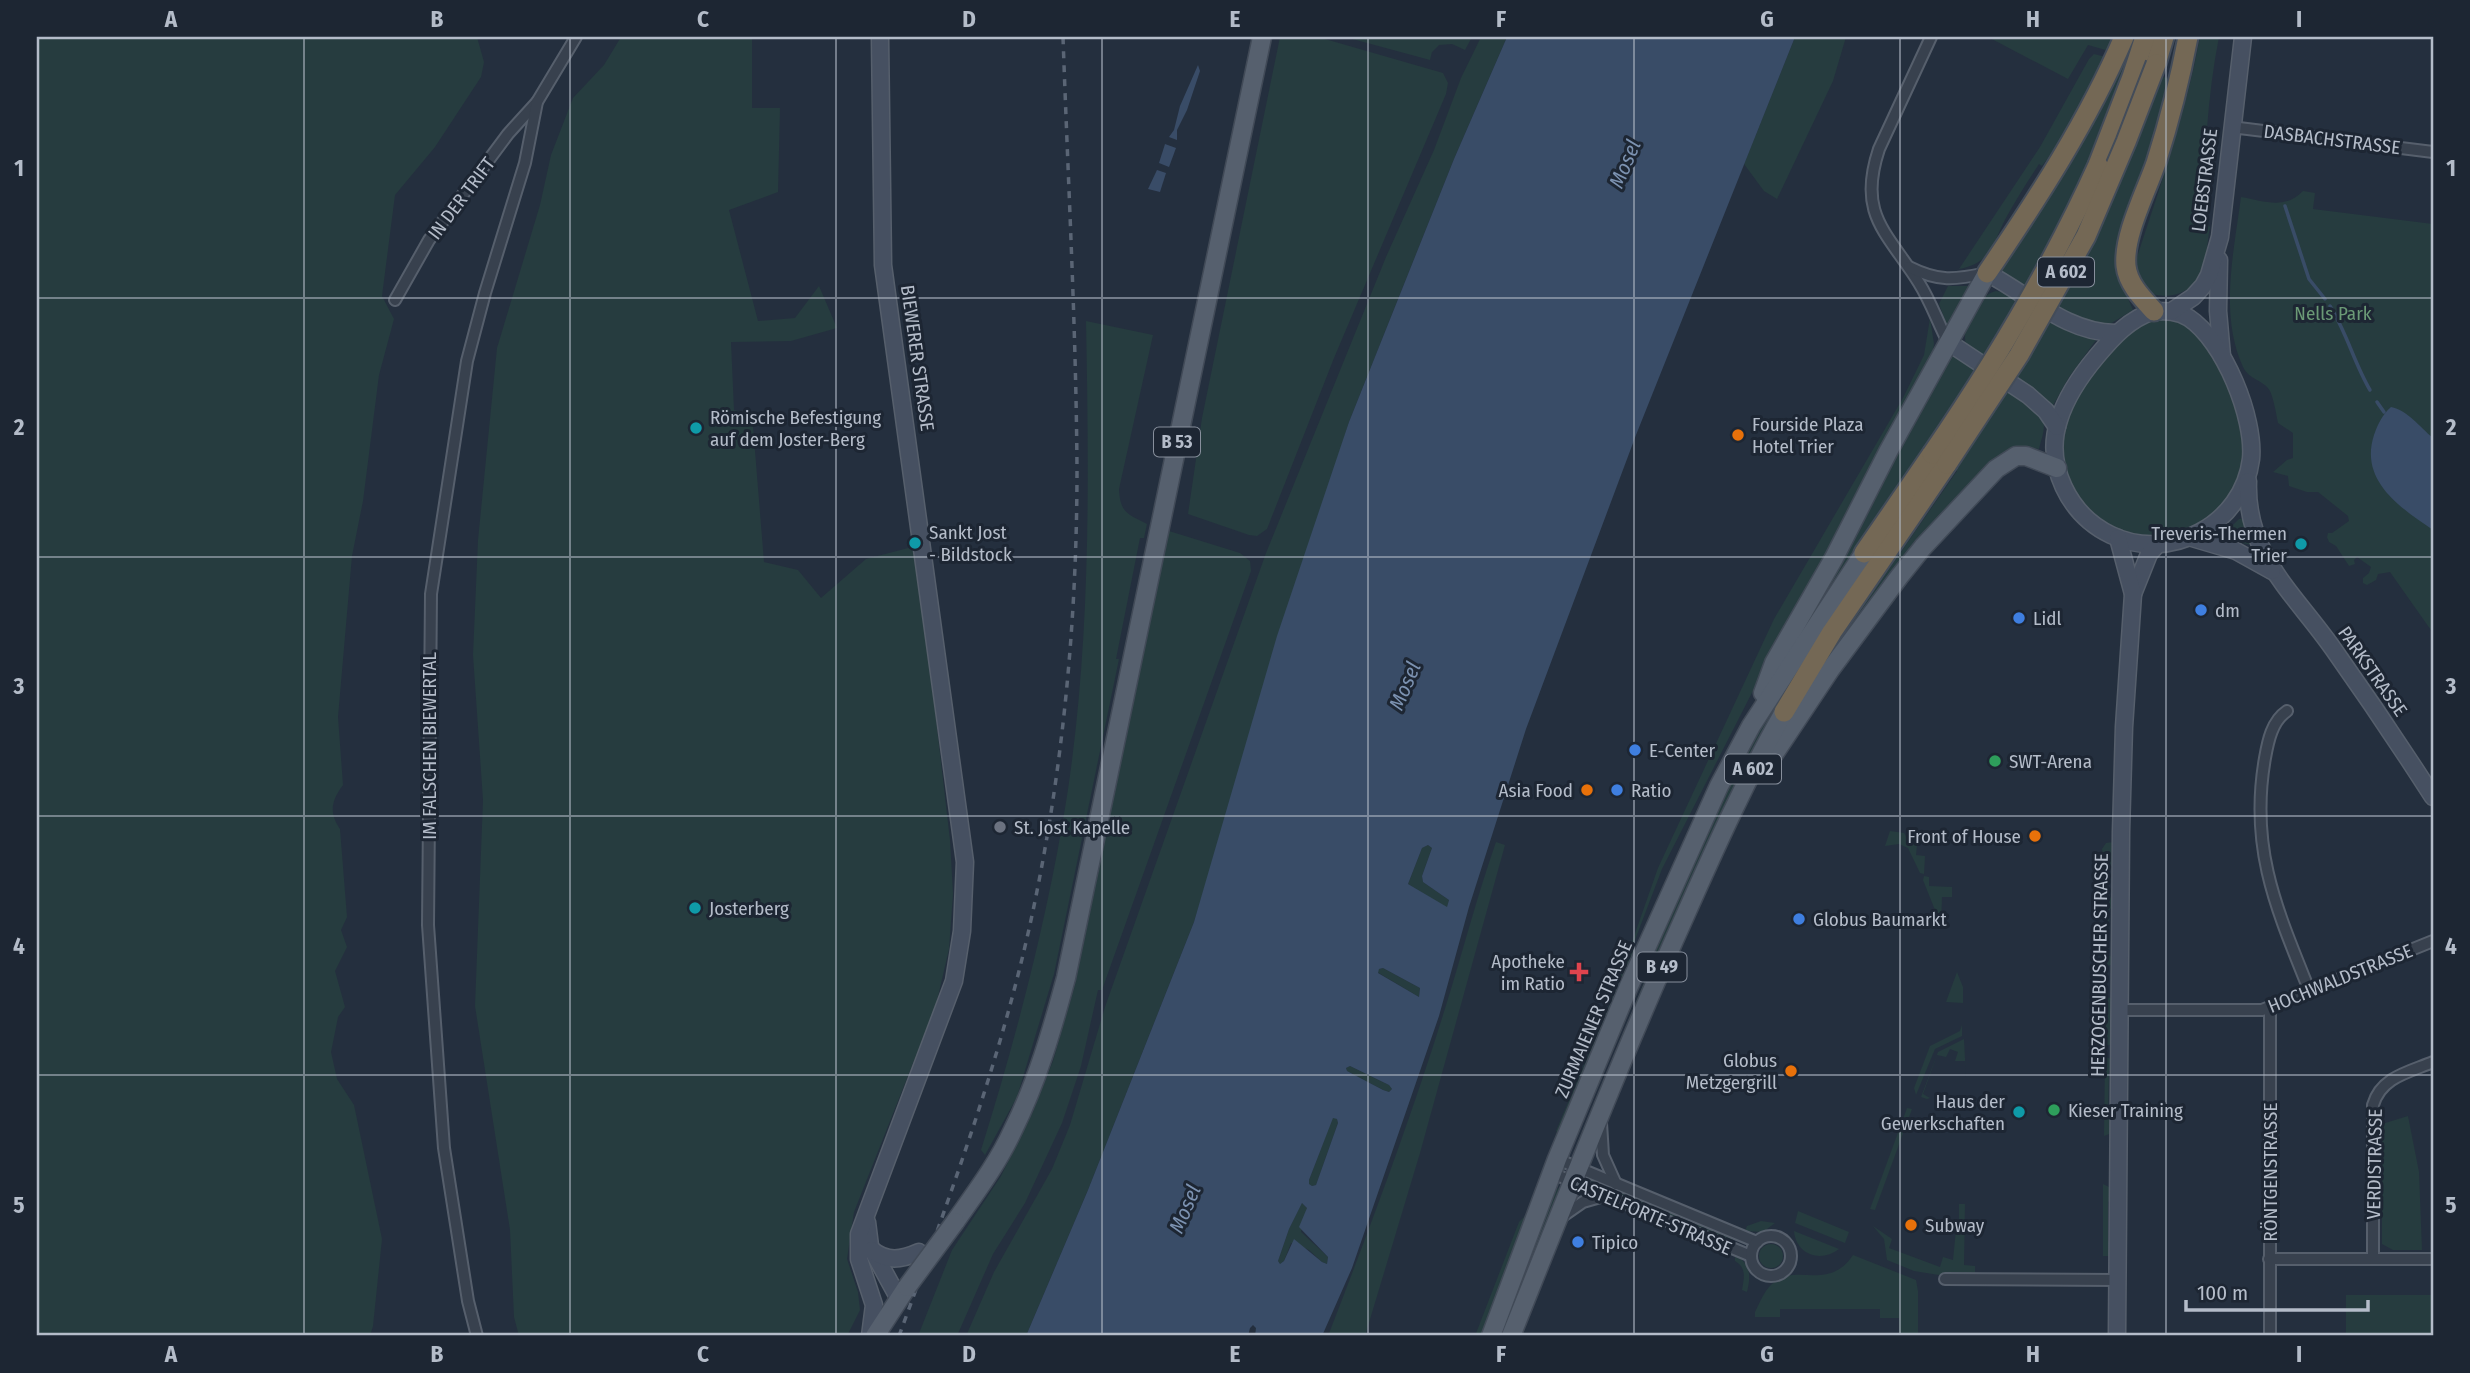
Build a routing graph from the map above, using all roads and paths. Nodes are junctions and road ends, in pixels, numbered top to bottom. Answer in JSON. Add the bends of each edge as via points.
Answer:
{"nodes":[{"id":1,"x":576,"y":37,"type":"edge"},
{"id":2,"x":880,"y":37,"type":"edge"},
{"id":3,"x":1262,"y":37,"type":"edge"},
{"id":4,"x":1931,"y":37,"type":"edge"},
{"id":5,"x":2145,"y":37,"type":"edge"},
{"id":6,"x":2164,"y":37,"type":"edge"},
{"id":7,"x":2188,"y":37,"type":"edge"},
{"id":8,"x":2243,"y":37,"type":"edge"},
{"id":9,"x":2118,"y":50,"type":"edge"},
{"id":10,"x":2147,"y":61,"type":"junction"},
{"id":11,"x":537,"y":102,"type":"junction"},
{"id":12,"x":2231,"y":127,"type":"junction"},
{"id":13,"x":2433,"y":152,"type":"edge"},
{"id":14,"x":2220,"y":237,"type":"junction"},
{"id":15,"x":1909,"y":267,"type":"junction"},
{"id":16,"x":1987,"y":273,"type":"junction"},
{"id":17,"x":395,"y":300,"type":"dead end"},
{"id":18,"x":2163,"y":311,"type":"junction"},
{"id":19,"x":2118,"y":333,"type":"junction"},
{"id":20,"x":1948,"y":342,"type":"junction"},
{"id":21,"x":2223,"y":358,"type":"junction"},
{"id":22,"x":2057,"y":427,"type":"junction"},
{"id":23,"x":1940,"y":459,"type":"junction"},
{"id":24,"x":2057,"y":468,"type":"junction"},
{"id":25,"x":2249,"y":470,"type":"junction"},
{"id":26,"x":2118,"y":538,"type":"junction"},
{"id":27,"x":2192,"y":538,"type":"junction"},
{"id":28,"x":2158,"y":544,"type":"junction"},
{"id":29,"x":1864,"y":553,"type":"joint"},
{"id":30,"x":2274,"y":572,"type":"junction"},
{"id":31,"x":2133,"y":594,"type":"junction"},
{"id":32,"x":2287,"y":711,"type":"dead end"},
{"id":33,"x":1784,"y":712,"type":"joint"},
{"id":34,"x":1751,"y":726,"type":"junction"},
{"id":35,"x":2433,"y":797,"type":"edge"},
{"id":36,"x":1725,"y":827,"type":"junction"},
{"id":37,"x":2433,"y":941,"type":"edge"},
{"id":38,"x":2310,"y":992,"type":"junction"},
{"id":39,"x":2270,"y":1008,"type":"junction"},
{"id":40,"x":2120,"y":1010,"type":"junction"},
{"id":41,"x":2433,"y":1062,"type":"edge"},
{"id":42,"x":1602,"y":1109,"type":"junction"},
{"id":43,"x":1554,"y":1166,"type":"junction"},
{"id":44,"x":1575,"y":1175,"type":"junction"},
{"id":45,"x":1616,"y":1184,"type":"junction"},
{"id":46,"x":1604,"y":1196,"type":"junction"},
{"id":47,"x":867,"y":1212,"type":"junction"},
{"id":48,"x":1557,"y":1220,"type":"junction"},
{"id":49,"x":1756,"y":1242,"type":"junction"},
{"id":50,"x":872,"y":1250,"type":"junction"},
{"id":51,"x":919,"y":1252,"type":"dead end"},
{"id":52,"x":1751,"y":1256,"type":"junction"},
{"id":53,"x":2373,"y":1258,"type":"junction"},
{"id":54,"x":2270,"y":1259,"type":"junction"},
{"id":55,"x":2433,"y":1259,"type":"edge"},
{"id":56,"x":1945,"y":1279,"type":"dead end"},
{"id":57,"x":2117,"y":1280,"type":"junction"},
{"id":58,"x":868,"y":1286,"type":"junction"},
{"id":59,"x":903,"y":1293,"type":"junction"},
{"id":60,"x":477,"y":1336,"type":"edge"},
{"id":61,"x":872,"y":1336,"type":"edge"},
{"id":62,"x":1492,"y":1336,"type":"edge"},
{"id":63,"x":1511,"y":1336,"type":"edge"},
{"id":64,"x":2117,"y":1336,"type":"edge"},
{"id":65,"x":2270,"y":1336,"type":"edge"}],
"edges":[{"from":1,"to":11,"type":"street"},
{"from":2,"to":47,"type":"main road","name":"BIEWERER STRASSE","via":[[883,265],[965,862],[954,981]]},
{"from":3,"to":59,"type":"main road","number":"B 53","bridge":true,"via":[[1066,978],[1045,1052],[1025,1105],[990,1171]]},
{"from":4,"to":15,"type":"street","via":[[1879,149],[1871,183],[1878,222]]},
{"from":5,"to":10,"type":"highway","number":"A 602"},
{"from":6,"to":10,"type":"highway","number":"A 602"},
{"from":7,"to":18,"type":"highway","via":[[2156,161],[2126,250],[2130,280]]},
{"from":8,"to":12,"type":"main road","name":"LOEBSTRASSE"},
{"from":9,"to":16,"type":"highway","via":[[2052,173]]},
{"from":10,"to":23,"type":"highway","number":"A 602","bridge":true,"via":[[2126,142],[2087,236],[2019,355]]},
{"from":11,"to":17,"type":"street","name":"IN DER TRIFT","via":[[429,240]]},
{"from":11,"to":60,"type":"street","name":"IM FALSCHEN BIEWERTAL","via":[[525,163],[467,360],[431,594],[428,925],[444,1148]]},
{"from":12,"to":13,"type":"street","name":"DASBACHSTRASSE"},
{"from":12,"to":14,"type":"main road","name":"LOEBSTRASSE"},
{"from":14,"to":18,"type":"main road","name":"LOEBSTRASSE","via":[[2203,286],[2193,297]]},
{"from":14,"to":21,"type":"main road","via":[[2218,311]]},
{"from":15,"to":16,"type":"street","via":[[1945,279]]},
{"from":15,"to":20,"type":"street"},
{"from":16,"to":19,"type":"main road","via":[[2075,326]]},
{"from":16,"to":20,"type":"main road"},
{"from":18,"to":19,"type":"main road","via":[[2133,320]]},
{"from":18,"to":21,"type":"main road","via":[[2182,314],[2197,324]]},
{"from":19,"to":22,"type":"main road","via":[[2076,384]]},
{"from":20,"to":22,"type":"main road","via":[[2028,395]]},
{"from":20,"to":34,"type":"main road","via":[[1773,663]]},
{"from":21,"to":25,"type":"main road","via":[[2250,434]]},
{"from":22,"to":24,"type":"main road"},
{"from":23,"to":29,"type":"highway","number":"A 602"},
{"from":23,"to":33,"type":"highway","number":"A 602"},
{"from":24,"to":26,"type":"main road","via":[[2078,510]]},
{"from":24,"to":36,"type":"main road","via":[[2026,456],[2006,461],[1923,547],[1842,652]]},
{"from":25,"to":27,"type":"main road","via":[[2224,514]]},
{"from":25,"to":30,"type":"main road","name":"PARKSTRASSE","via":[[2252,526]]},
{"from":26,"to":28,"type":"main road"},
{"from":26,"to":31,"type":"main road","name":"HERZOGENBUSCHER STRASSE"},
{"from":27,"to":28,"type":"main road"},
{"from":27,"to":30,"type":"main road","name":"PARKSTRASSE","via":[[2236,551]]},
{"from":28,"to":31,"type":"main road","name":"HERZOGENBUSCHER STRASSE","via":[[2149,554]]},
{"from":29,"to":34,"type":"main road","number":"A 602"},
{"from":30,"to":35,"type":"main road","name":"PARKSTRASSE","via":[[2331,646]]},
{"from":31,"to":40,"type":"main road","name":"HERZOGENBUSCHER STRASSE","via":[[2123,760]]},
{"from":32,"to":38,"type":"street","via":[[2276,722],[2267,746],[2260,783],[2260,830],[2272,894]]},
{"from":33,"to":36,"type":"main road","number":"A 602"},
{"from":34,"to":43,"type":"main road","name":"ZURMAIENER STRASSE","number":"B 49","via":[[1695,838]]},
{"from":36,"to":42,"type":"main road","number":"B 49"},
{"from":37,"to":38,"type":"street","name":"HOCHWALDSTRASSE"},
{"from":38,"to":39,"type":"street","name":"HOCHWALDSTRASSE"},
{"from":39,"to":40,"type":"street","name":"HOCHWALDSTRASSE"},
{"from":39,"to":54,"type":"street","name":"RÖNTGENSTRASSE"},
{"from":40,"to":57,"type":"main road","name":"HERZOGENBUSCHER STRASSE"},
{"from":41,"to":53,"type":"street","name":"VERDISTRASSE","via":[[2381,1087],[2373,1105]]},
{"from":42,"to":44,"type":"main road","number":"B 49"},
{"from":42,"to":45,"type":"street","name":"CASTELFORTE-STRASSE","via":[[1603,1155]]},
{"from":43,"to":44,"type":"street","name":"CASTELFORTE-STRASSE"},
{"from":43,"to":62,"type":"main road","name":"ZURMAIENER STRASSE","number":"B 49"},
{"from":44,"to":45,"type":"street","name":"CASTELFORTE-STRASSE"},
{"from":44,"to":46,"type":"street","name":"CASTELFORTE-STRASSE"},
{"from":44,"to":48,"type":"main road","number":"B 49"},
{"from":45,"to":49,"type":"street","name":"CASTELFORTE-STRASSE"},
{"from":46,"to":48,"type":"street","via":[[1583,1202]]},
{"from":46,"to":52,"type":"street","name":"CASTELFORTE-STRASSE"},
{"from":47,"to":50,"type":"main road"},
{"from":47,"to":58,"type":"main road","name":"BIEWERER STRASSE","via":[[858,1254]]},
{"from":48,"to":63,"type":"main road","number":"B 49"},
{"from":49,"to":52,"type":"street","name":"CASTELFORTE-STRASSE"},
{"from":49,"to":52,"type":"street","name":"CASTELFORTE-STRASSE","via":[[1769,1236],[1784,1241],[1791,1252],[1790,1264],[1781,1273],[1769,1275],[1755,1267]]},
{"from":50,"to":51,"type":"main road","via":[[893,1259]]},
{"from":50,"to":59,"type":"main road"},
{"from":53,"to":54,"type":"street"},
{"from":53,"to":55,"type":"street"},
{"from":54,"to":65,"type":"street","name":"RÖNTGENSTRASSE"},
{"from":56,"to":57,"type":"street"},
{"from":57,"to":64,"type":"main road","name":"HERZOGENBUSCHER STRASSE"},
{"from":58,"to":59,"type":"main road","via":[[883,1295]]},
{"from":58,"to":61,"type":"main road","name":"BIEWERER STRASSE","via":[[874,1304]]},
{"from":59,"to":61,"type":"main road","number":"B 53"}]}
